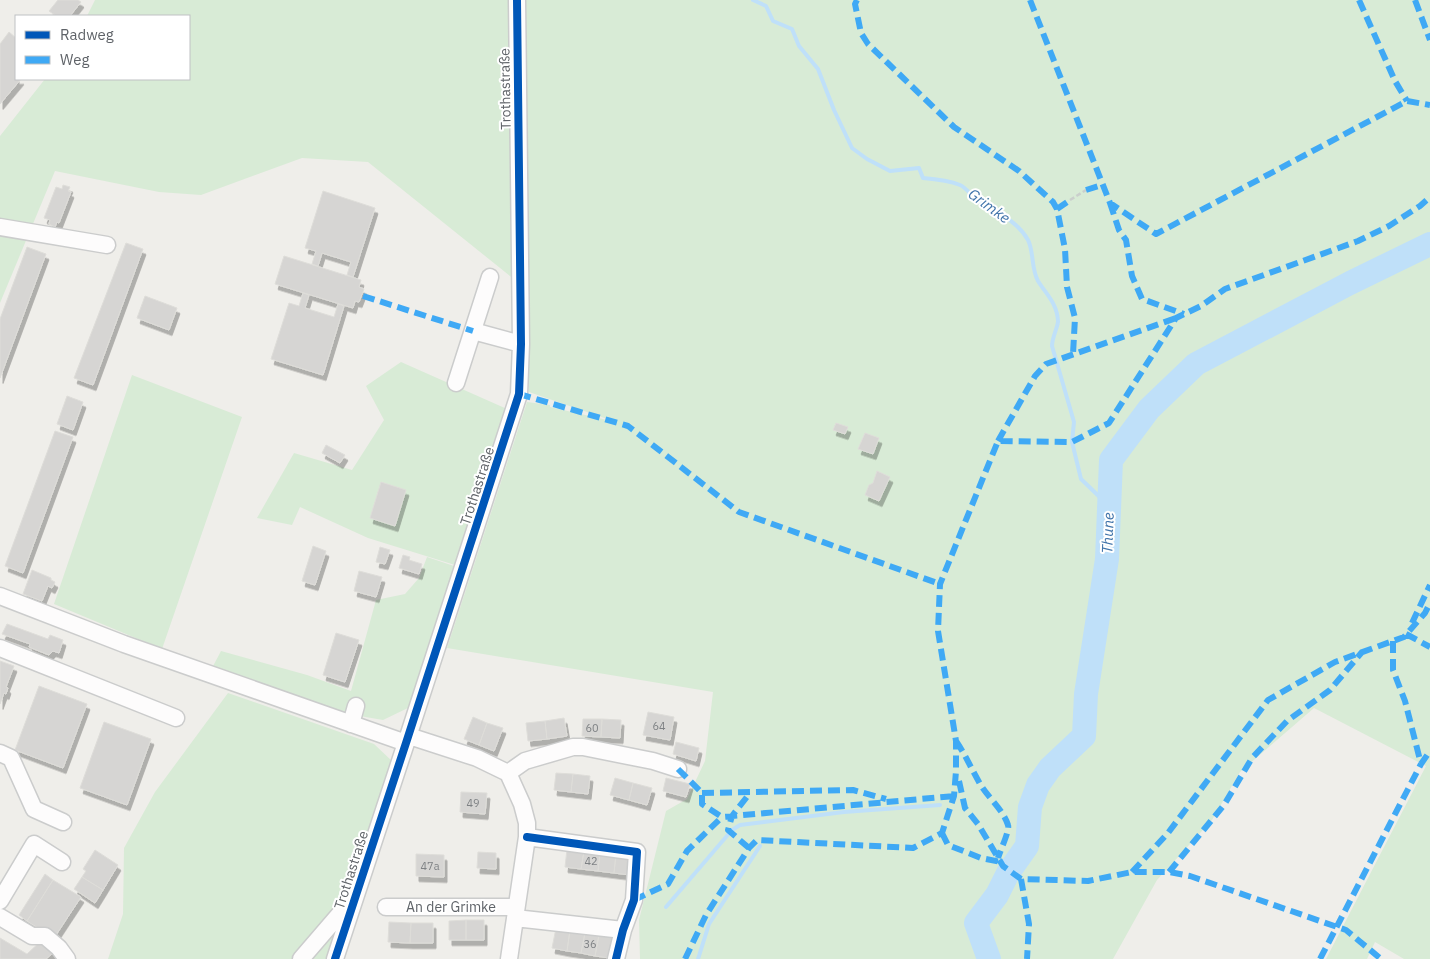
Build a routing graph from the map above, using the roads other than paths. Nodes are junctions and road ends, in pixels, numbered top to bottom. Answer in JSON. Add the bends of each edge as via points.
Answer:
{"nodes":[{"id":1,"x":517,"y":0,"type":"edge"},
{"id":2,"x":0,"y":227,"type":"edge"},
{"id":3,"x":107,"y":245,"type":"dead end"},
{"id":4,"x":490,"y":277,"type":"dead end"},
{"id":5,"x":473,"y":331,"type":"junction"},
{"id":6,"x":521,"y":344,"type":"junction"},
{"id":7,"x":456,"y":383,"type":"dead end"},
{"id":8,"x":0,"y":596,"type":"edge"},
{"id":9,"x":0,"y":648,"type":"edge"},
{"id":10,"x":356,"y":706,"type":"dead end"},
{"id":11,"x":176,"y":718,"type":"dead end"},
{"id":12,"x":351,"y":724,"type":"junction"},
{"id":13,"x":407,"y":740,"type":"junction"},
{"id":14,"x":0,"y":753,"type":"edge"},
{"id":15,"x":678,"y":769,"type":"dead end"},
{"id":16,"x":508,"y":773,"type":"junction"},
{"id":17,"x":63,"y":822,"type":"dead end"},
{"id":18,"x":527,"y":837,"type":"junction"},
{"id":19,"x":62,"y":862,"type":"dead end"},
{"id":20,"x":355,"y":897,"type":"junction"},
{"id":21,"x":0,"y":901,"type":"edge"},
{"id":22,"x":386,"y":906,"type":"dead end"},
{"id":23,"x":516,"y":912,"type":"junction"},
{"id":24,"x":0,"y":917,"type":"edge"},
{"id":25,"x":623,"y":930,"type":"junction"},
{"id":26,"x":67,"y":959,"type":"edge"},
{"id":27,"x":301,"y":959,"type":"edge"},
{"id":28,"x":335,"y":959,"type":"edge"},
{"id":29,"x":509,"y":959,"type":"edge"},
{"id":30,"x":616,"y":959,"type":"edge"}],
"edges":[{"from":1,"to":6,"type":"street","name":"Trothastraße"},
{"from":2,"to":3,"type":"street"},
{"from":4,"to":5,"type":"street"},
{"from":5,"to":6,"type":"street"},
{"from":5,"to":7,"type":"street"},
{"from":6,"to":13,"type":"street","name":"Trothastraße","via":[[519,394]]},
{"from":8,"to":12,"type":"street","via":[[124,644]]},
{"from":9,"to":11,"type":"street"},
{"from":10,"to":12,"type":"street"},
{"from":12,"to":13,"type":"street"},
{"from":13,"to":16,"type":"street","via":[[478,758]]},
{"from":13,"to":20,"type":"street","name":"Trothastraße"},
{"from":14,"to":17,"type":"street","via":[[11,758],[34,809]]},
{"from":15,"to":16,"type":"street","via":[[653,761],[573,747],[525,761]]},
{"from":16,"to":18,"type":"street","name":"An der Grimke","via":[[522,804]]},
{"from":18,"to":23,"type":"street","name":"An der Grimke"},
{"from":18,"to":25,"type":"street","via":[[636,852],[634,900]]},
{"from":19,"to":21,"type":"street","via":[[34,844]]},
{"from":20,"to":27,"type":"street"},
{"from":20,"to":28,"type":"street","name":"Trothastraße"},
{"from":22,"to":23,"type":"street","name":"An der Grimke"},
{"from":23,"to":25,"type":"street","name":"An der Grimke"},
{"from":23,"to":29,"type":"street","name":"An der Grimke"},
{"from":24,"to":26,"type":"street","via":[[32,936],[45,936]]},
{"from":25,"to":30,"type":"street"}]}
